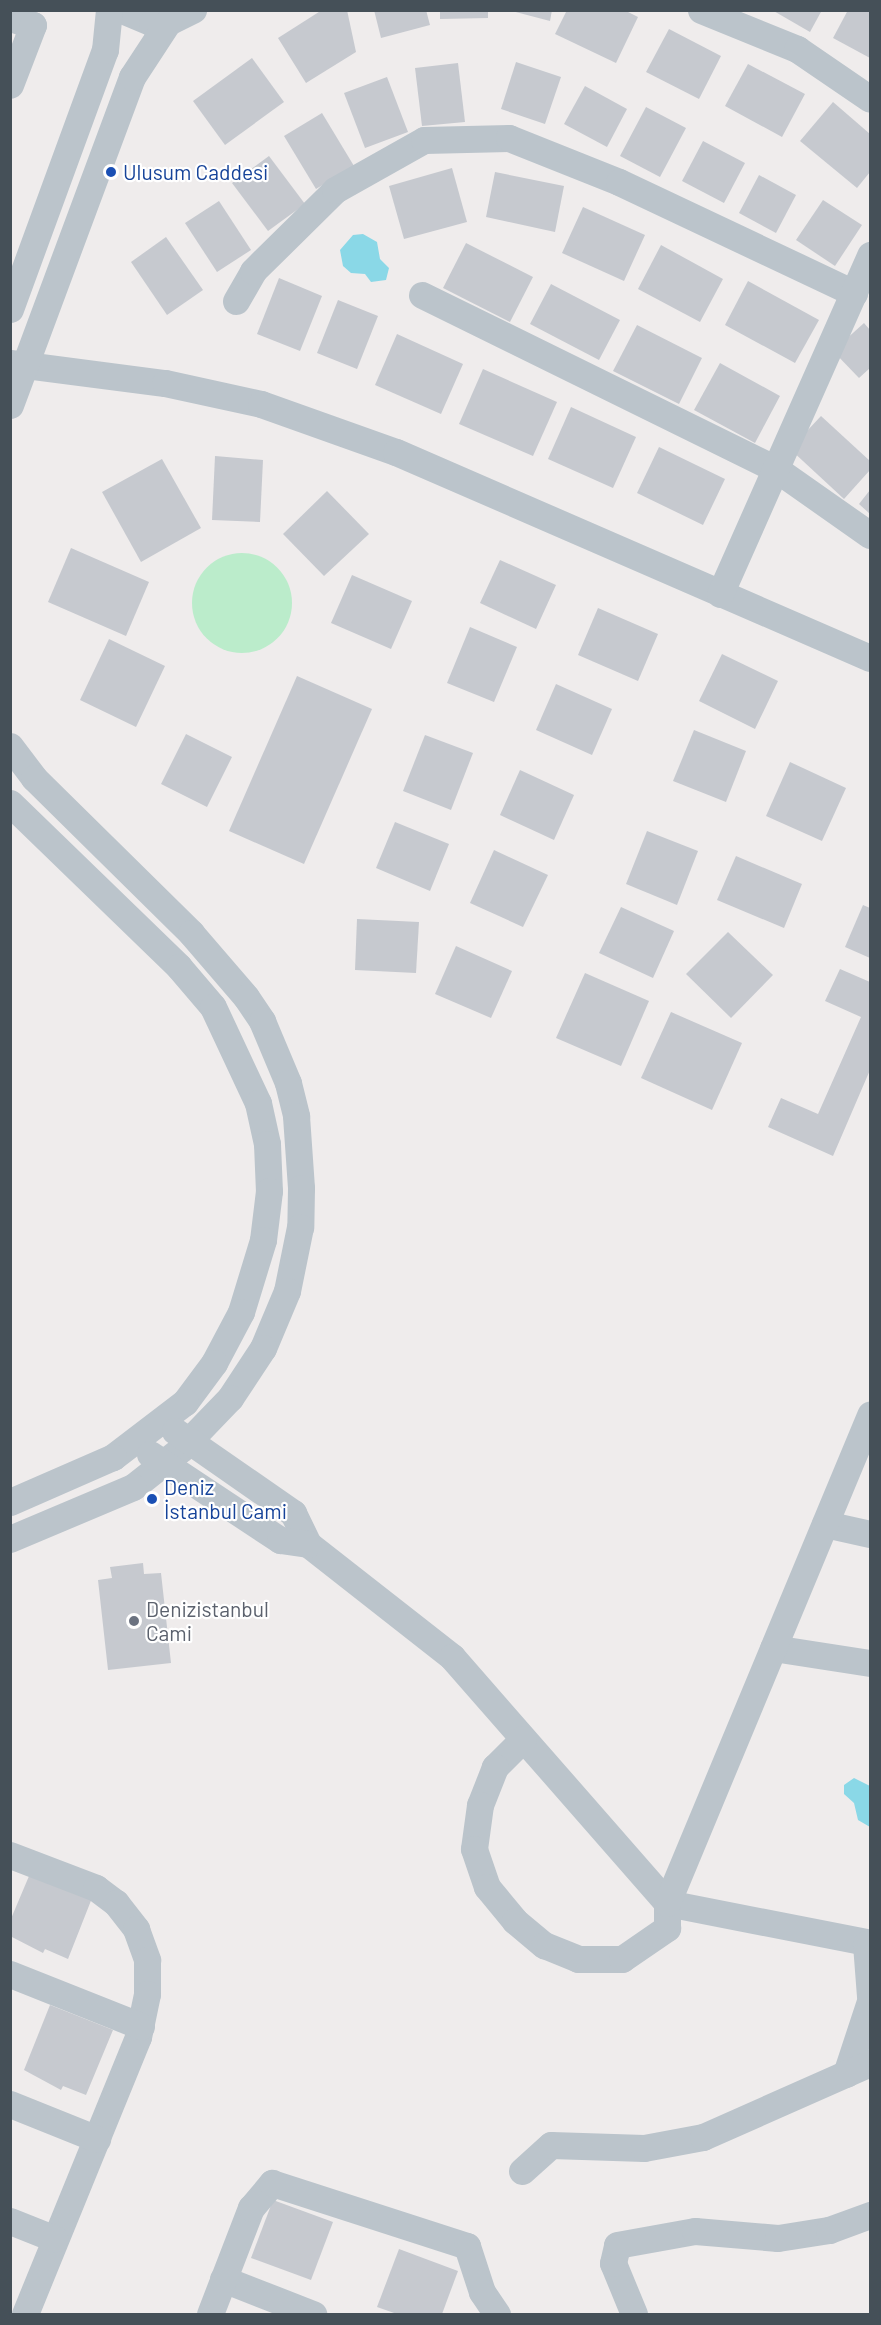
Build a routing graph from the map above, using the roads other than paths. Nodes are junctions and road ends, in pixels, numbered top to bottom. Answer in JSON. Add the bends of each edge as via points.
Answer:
{"nodes":[{"id":1,"x":109,"y":10,"type":"edge"},
{"id":2,"x":122,"y":10,"type":"edge"},
{"id":3,"x":194,"y":10,"type":"edge"},
{"id":4,"x":701,"y":10,"type":"edge"},
{"id":5,"x":10,"y":18,"type":"edge"},
{"id":6,"x":168,"y":22,"type":"junction"},
{"id":7,"x":10,"y":85,"type":"edge"},
{"id":8,"x":870,"y":99,"type":"edge"},
{"id":9,"x":864,"y":275,"type":"edge"},
{"id":10,"x":422,"y":295,"type":"dead end"},
{"id":11,"x":236,"y":301,"type":"dead end"},
{"id":12,"x":10,"y":309,"type":"edge"},
{"id":13,"x":18,"y":364,"type":"edge"},
{"id":14,"x":10,"y":405,"type":"edge"},
{"id":15,"x":776,"y":469,"type":"junction"},
{"id":16,"x":870,"y":535,"type":"edge"},
{"id":17,"x":720,"y":594,"type":"junction"},
{"id":18,"x":870,"y":658,"type":"edge"},
{"id":19,"x":10,"y":746,"type":"edge"},
{"id":20,"x":10,"y":803,"type":"edge"},
{"id":21,"x":870,"y":1415,"type":"edge"},
{"id":22,"x":163,"y":1423,"type":"junction"},
{"id":23,"x":189,"y":1441,"type":"junction"},
{"id":24,"x":136,"y":1442,"type":"junction"},
{"id":25,"x":163,"y":1466,"type":"junction"},
{"id":26,"x":10,"y":1502,"type":"edge"},
{"id":27,"x":825,"y":1524,"type":"junction"},
{"id":28,"x":870,"y":1534,"type":"edge"},
{"id":29,"x":10,"y":1539,"type":"edge"},
{"id":30,"x":308,"y":1544,"type":"junction"},
{"id":31,"x":773,"y":1648,"type":"junction"},
{"id":32,"x":870,"y":1664,"type":"edge"},
{"id":33,"x":523,"y":1739,"type":"junction"},
{"id":34,"x":10,"y":1855,"type":"edge"},
{"id":35,"x":667,"y":1903,"type":"junction"},
{"id":36,"x":868,"y":1943,"type":"edge"},
{"id":37,"x":10,"y":1974,"type":"edge"},
{"id":38,"x":870,"y":1999,"type":"edge"},
{"id":39,"x":141,"y":2026,"type":"junction"},
{"id":40,"x":870,"y":2063,"type":"edge"},
{"id":41,"x":846,"y":2074,"type":"junction"},
{"id":42,"x":10,"y":2104,"type":"edge"},
{"id":43,"x":97,"y":2139,"type":"junction"},
{"id":44,"x":522,"y":2171,"type":"dead end"},
{"id":45,"x":870,"y":2215,"type":"edge"},
{"id":46,"x":10,"y":2221,"type":"edge"},
{"id":47,"x":55,"y":2239,"type":"junction"},
{"id":48,"x":224,"y":2279,"type":"junction"},
{"id":49,"x":24,"y":2314,"type":"edge"},
{"id":50,"x":210,"y":2314,"type":"edge"},
{"id":51,"x":312,"y":2314,"type":"edge"},
{"id":52,"x":497,"y":2314,"type":"edge"},
{"id":53,"x":634,"y":2314,"type":"edge"}],
"edges":[{"from":1,"to":12,"type":"street","via":[[105,50]]},
{"from":2,"to":6,"type":"street","via":[[137,19]]},
{"from":3,"to":6,"type":"street"},
{"from":4,"to":8,"type":"street","via":[[797,49]]},
{"from":5,"to":7,"type":"street","via":[[33,25]]},
{"from":6,"to":13,"type":"street","via":[[132,78]]},
{"from":9,"to":11,"type":"street","via":[[509,138],[424,140],[335,190],[253,271]]},
{"from":9,"to":15,"type":"street"},
{"from":10,"to":15,"type":"street"},
{"from":13,"to":14,"type":"street"},
{"from":13,"to":17,"type":"street","via":[[165,383],[261,404],[396,452]]},
{"from":15,"to":16,"type":"street"},
{"from":15,"to":17,"type":"street"},
{"from":17,"to":18,"type":"street"},
{"from":19,"to":23,"type":"street","via":[[61,807],[226,970],[262,1022],[293,1105],[300,1150],[300,1227],[287,1291],[249,1370]]},
{"from":20,"to":22,"type":"street","via":[[179,967],[213,1007],[258,1103],[267,1144],[269,1191],[254,1280],[214,1363]]},
{"from":21,"to":27,"type":"street"},
{"from":22,"to":23,"type":"street"},
{"from":22,"to":24,"type":"street"},
{"from":23,"to":25,"type":"street"},
{"from":23,"to":30,"type":"street","via":[[293,1513]]},
{"from":24,"to":25,"type":"street"},
{"from":24,"to":26,"type":"street","via":[[113,1457]]},
{"from":25,"to":29,"type":"street","via":[[133,1487]]},
{"from":25,"to":30,"type":"street","via":[[280,1540]]},
{"from":27,"to":28,"type":"street"},
{"from":27,"to":31,"type":"street"},
{"from":30,"to":33,"type":"street","via":[[452,1657]]},
{"from":31,"to":32,"type":"street"},
{"from":31,"to":35,"type":"street"},
{"from":33,"to":35,"type":"street"},
{"from":33,"to":35,"type":"street","via":[[495,1767],[480,1804],[474,1849],[487,1887],[515,1921],[544,1945],[578,1959],[622,1959],[666,1928]]},
{"from":34,"to":39,"type":"street","via":[[96,1888],[129,1920],[147,1960]]},
{"from":35,"to":36,"type":"street"},
{"from":36,"to":38,"type":"street"},
{"from":37,"to":39,"type":"street"},
{"from":38,"to":41,"type":"street"},
{"from":39,"to":43,"type":"street"},
{"from":40,"to":41,"type":"street"},
{"from":41,"to":44,"type":"street","via":[[703,2137],[644,2148],[551,2145]]},
{"from":42,"to":43,"type":"street"},
{"from":43,"to":47,"type":"street"},
{"from":45,"to":53,"type":"street","via":[[829,2230],[778,2238],[695,2230],[617,2245],[613,2263]]},
{"from":46,"to":47,"type":"street"},
{"from":47,"to":49,"type":"street"},
{"from":48,"to":50,"type":"street"},
{"from":48,"to":51,"type":"street"},
{"from":48,"to":52,"type":"street","via":[[251,2208],[272,2183],[467,2246],[482,2292]]}]}
